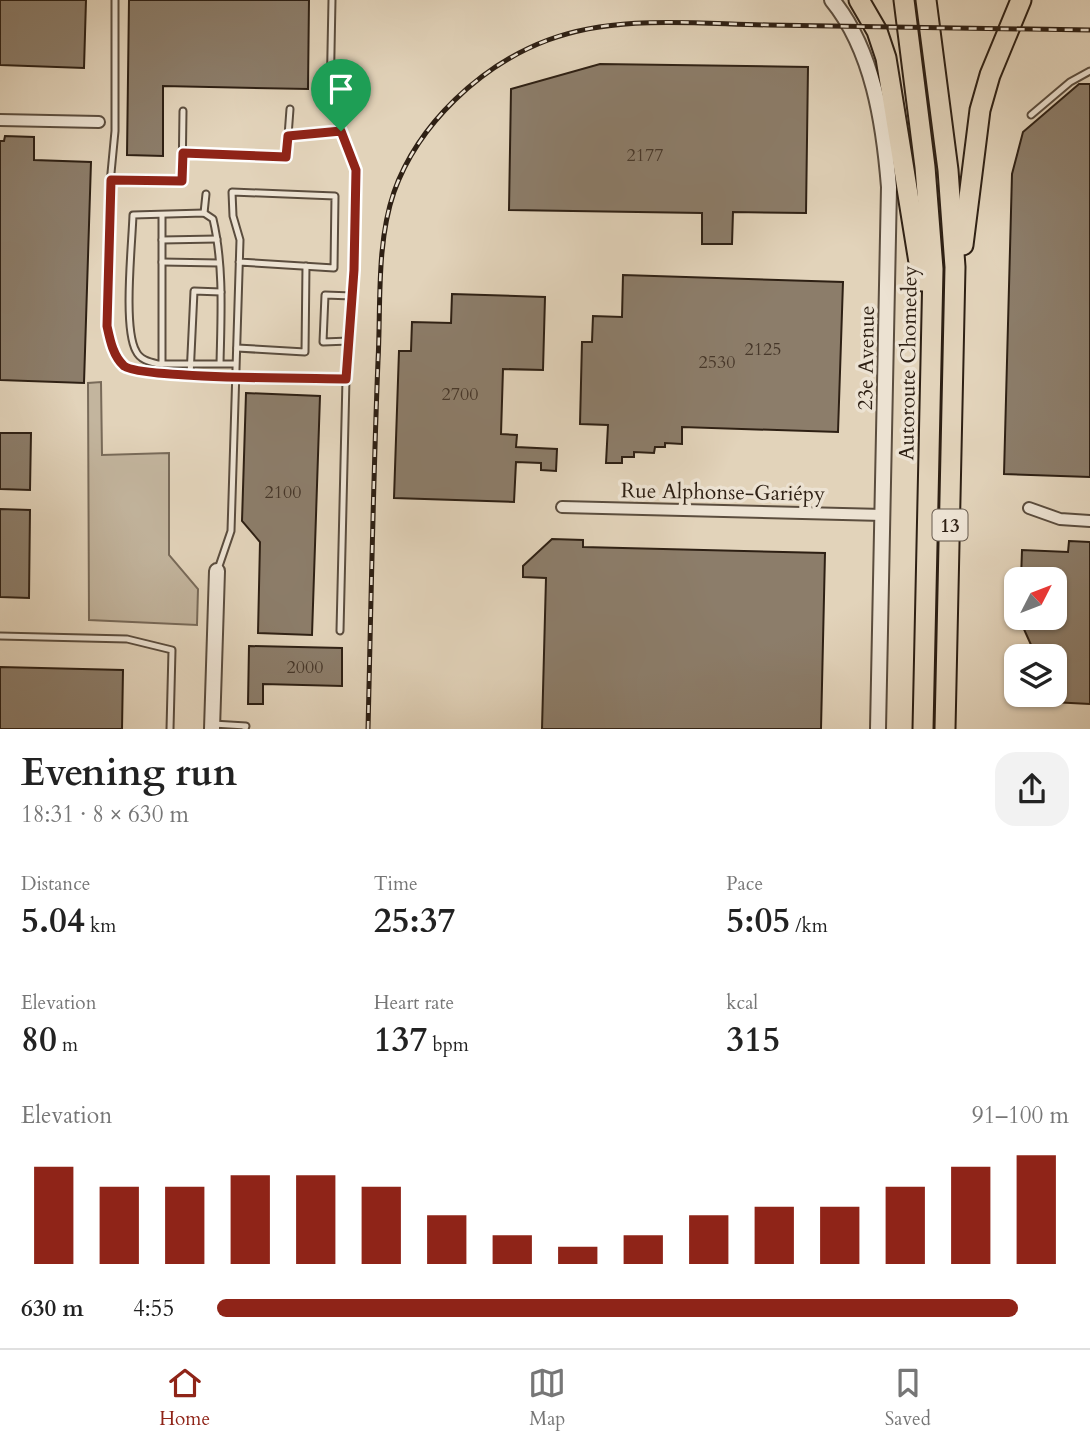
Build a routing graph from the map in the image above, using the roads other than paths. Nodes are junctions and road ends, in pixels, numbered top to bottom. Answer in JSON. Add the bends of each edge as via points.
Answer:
{"nodes":[{"id":1,"x":115,"y":0,"type":"edge"},
{"id":2,"x":331,"y":0,"type":"edge"},
{"id":3,"x":832,"y":0,"type":"edge"},
{"id":4,"x":859,"y":0,"type":"edge"},
{"id":5,"x":904,"y":0,"type":"edge"},
{"id":6,"x":926,"y":0,"type":"edge"},
{"id":7,"x":1021,"y":0,"type":"edge"},
{"id":8,"x":1090,"y":71,"type":"edge"},
{"id":9,"x":290,"y":110,"type":"dead end"},
{"id":10,"x":183,"y":111,"type":"dead end"},
{"id":11,"x":1031,"y":115,"type":"dead end"},
{"id":12,"x":0,"y":120,"type":"edge"},
{"id":13,"x":99,"y":122,"type":"dead end"},
{"id":14,"x":341,"y":131,"type":"junction"},
{"id":15,"x":288,"y":136,"type":"junction"},
{"id":16,"x":183,"y":153,"type":"junction"},
{"id":17,"x":111,"y":180,"type":"junction"},
{"id":18,"x":206,"y":194,"type":"dead end"},
{"id":19,"x":204,"y":213,"type":"junction"},
{"id":20,"x":162,"y":215,"type":"junction"},
{"id":21,"x":218,"y":239,"type":"junction"},
{"id":22,"x":162,"y":240,"type":"junction"},
{"id":23,"x":162,"y":262,"type":"junction"},
{"id":24,"x":239,"y":262,"type":"junction"},
{"id":25,"x":219,"y":263,"type":"junction"},
{"id":26,"x":306,"y":267,"type":"junction"},
{"id":27,"x":221,"y":292,"type":"junction"},
{"id":28,"x":352,"y":296,"type":"junction"},
{"id":29,"x":955,"y":322,"type":"junction"},
{"id":30,"x":349,"y":341,"type":"junction"},
{"id":31,"x":237,"y":348,"type":"junction"},
{"id":32,"x":147,"y":362,"type":"junction"},
{"id":33,"x":190,"y":363,"type":"junction"},
{"id":34,"x":162,"y":364,"type":"junction"},
{"id":35,"x":220,"y":364,"type":"junction"},
{"id":36,"x":235,"y":364,"type":"junction"},
{"id":37,"x":933,"y":369,"type":"junction"},
{"id":38,"x":143,"y":372,"type":"junction"},
{"id":39,"x":190,"y":376,"type":"junction"},
{"id":40,"x":235,"y":376,"type":"junction"},
{"id":41,"x":346,"y":379,"type":"junction"},
{"id":42,"x":562,"y":507,"type":"dead end"},
{"id":43,"x":1030,"y":508,"type":"dead end"},
{"id":44,"x":883,"y":515,"type":"junction"},
{"id":45,"x":1090,"y":521,"type":"edge"},
{"id":46,"x":217,"y":571,"type":"joint"},
{"id":47,"x":340,"y":631,"type":"dead end"},
{"id":48,"x":0,"y":636,"type":"edge"},
{"id":49,"x":212,"y":727,"type":"edge"},
{"id":50,"x":170,"y":729,"type":"edge"},
{"id":51,"x":245,"y":729,"type":"edge"},
{"id":52,"x":878,"y":729,"type":"edge"},
{"id":53,"x":923,"y":729,"type":"edge"},
{"id":54,"x":945,"y":729,"type":"edge"}],
"edges":[{"from":1,"to":17,"type":"lane"},
{"from":2,"to":14,"type":"lane","via":[[330,102]]},
{"from":3,"to":44,"type":"street","name":"23e Avenue","via":[[862,51],[888,173]]},
{"from":4,"to":37,"type":"highway","via":[[877,31],[888,69]]},
{"from":5,"to":37,"type":"highway","name":"Autoroute Chomedey","number":"13","via":[[931,227]]},
{"from":6,"to":29,"type":"highway","number":"13","via":[[950,191]]},
{"from":7,"to":29,"type":"highway","via":[[980,110]]},
{"from":8,"to":11,"type":"lane"},
{"from":9,"to":15,"type":"lane"},
{"from":10,"to":16,"type":"lane"},
{"from":12,"to":13,"type":"street"},
{"from":14,"to":15,"type":"lane"},
{"from":14,"to":28,"type":"lane","via":[[356,170]]},
{"from":15,"to":16,"type":"lane","via":[[286,157]]},
{"from":16,"to":17,"type":"lane","via":[[182,181]]},
{"from":17,"to":38,"type":"lane","via":[[107,326],[117,357],[125,366]]},
{"from":18,"to":19,"type":"lane"},
{"from":19,"to":20,"type":"lane"},
{"from":19,"to":21,"type":"lane","via":[[213,219]]},
{"from":20,"to":22,"type":"lane"},
{"from":20,"to":32,"type":"lane","via":[[132,215],[130,331],[136,353]]},
{"from":21,"to":22,"type":"lane"},
{"from":21,"to":25,"type":"lane"},
{"from":22,"to":23,"type":"lane"},
{"from":23,"to":25,"type":"lane"},
{"from":23,"to":34,"type":"lane"},
{"from":24,"to":26,"type":"lane"},
{"from":24,"to":26,"type":"lane","via":[[232,192],[335,196],[334,268]]},
{"from":24,"to":31,"type":"lane"},
{"from":25,"to":27,"type":"lane"},
{"from":26,"to":31,"type":"lane","via":[[305,352]]},
{"from":27,"to":33,"type":"lane","via":[[194,291]]},
{"from":27,"to":35,"type":"lane"},
{"from":28,"to":30,"type":"lane"},
{"from":28,"to":30,"type":"lane","via":[[325,295],[323,342]]},
{"from":29,"to":54,"type":"highway","number":"13"},
{"from":30,"to":41,"type":"lane"},
{"from":31,"to":36,"type":"lane"},
{"from":32,"to":34,"type":"lane"},
{"from":32,"to":38,"type":"lane"},
{"from":33,"to":34,"type":"lane"},
{"from":33,"to":35,"type":"lane"},
{"from":33,"to":39,"type":"lane"},
{"from":35,"to":36,"type":"lane"},
{"from":36,"to":40,"type":"lane"},
{"from":37,"to":53,"type":"highway","name":"Autoroute Chomedey","number":"13"},
{"from":38,"to":39,"type":"lane"},
{"from":39,"to":40,"type":"lane"},
{"from":40,"to":41,"type":"lane"},
{"from":40,"to":46,"type":"lane","via":[[231,531]]},
{"from":41,"to":47,"type":"lane"},
{"from":42,"to":44,"type":"street","name":"Rue Alphonse-Gariépy"},
{"from":43,"to":45,"type":"street","via":[[1060,519]]},
{"from":44,"to":52,"type":"street","name":"23e Avenue"},
{"from":46,"to":49,"type":"street"},
{"from":48,"to":50,"type":"lane","via":[[127,639],[172,650]]},
{"from":49,"to":51,"type":"lane"}]}
